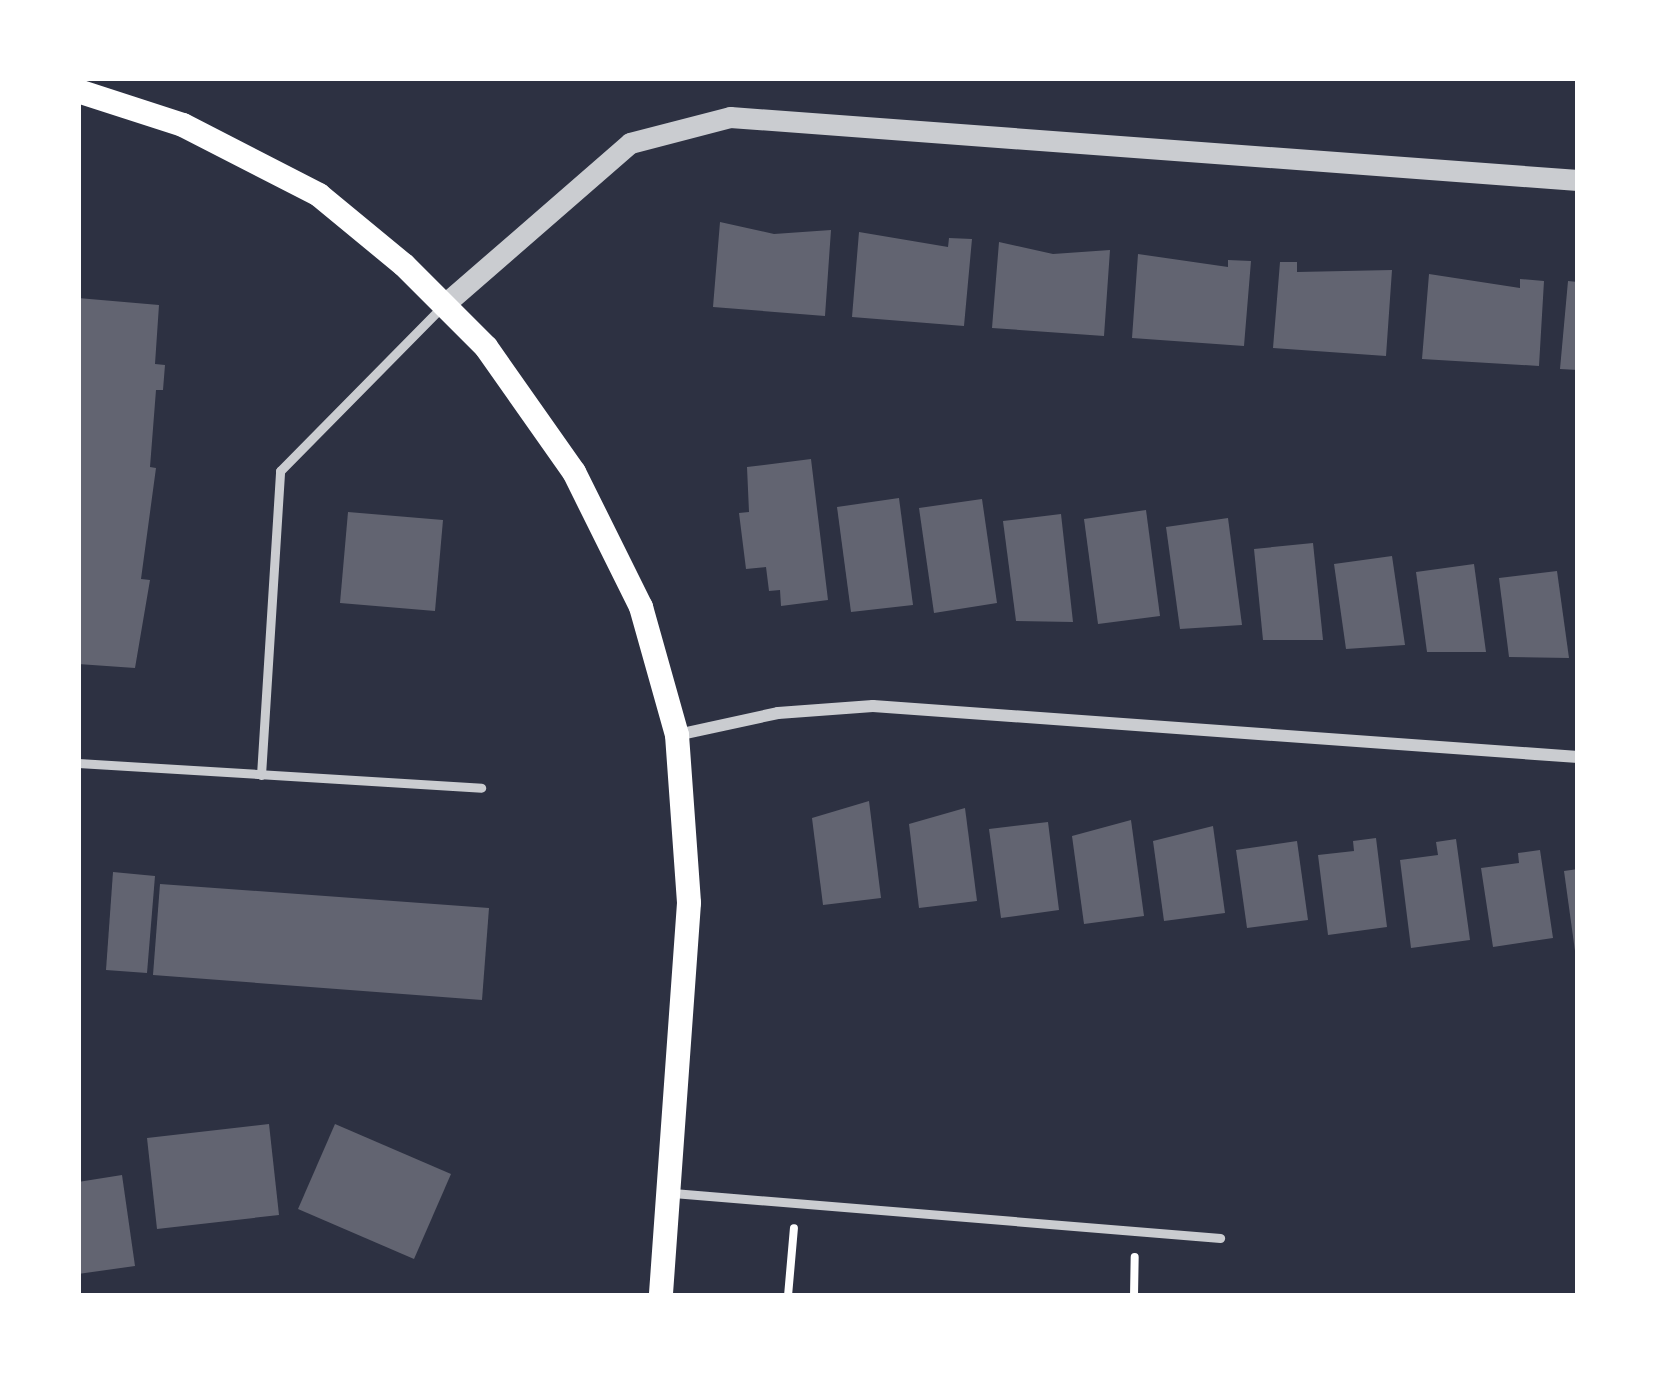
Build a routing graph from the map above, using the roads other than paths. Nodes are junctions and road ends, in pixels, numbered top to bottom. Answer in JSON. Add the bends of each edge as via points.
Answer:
{"nodes":[{"id":1,"x":78,"y":91,"type":"edge"},
{"id":2,"x":1578,"y":181,"type":"edge"},
{"id":3,"x":446,"y":303,"type":"junction"},
{"id":4,"x":677,"y":735,"type":"junction"},
{"id":5,"x":1578,"y":757,"type":"edge"},
{"id":6,"x":78,"y":763,"type":"edge"},
{"id":7,"x":260,"y":775,"type":"junction"},
{"id":8,"x":482,"y":788,"type":"dead end"},
{"id":9,"x":668,"y":1192,"type":"junction"},
{"id":10,"x":1220,"y":1238,"type":"dead end"},
{"id":11,"x":661,"y":1296,"type":"edge"}],
"edges":[{"from":1,"to":3,"type":"main road","via":[[183,125],[319,195]]},
{"from":2,"to":3,"type":"street","via":[[730,117],[630,143]]},
{"from":3,"to":4,"type":"main road","via":[[574,472],[641,607]]},
{"from":3,"to":7,"type":"lane","via":[[280,470]]},
{"from":4,"to":5,"type":"street","via":[[778,713],[873,706]]},
{"from":4,"to":9,"type":"main road","via":[[689,903]]},
{"from":6,"to":7,"type":"lane"},
{"from":7,"to":8,"type":"lane"},
{"from":9,"to":10,"type":"lane"},
{"from":9,"to":11,"type":"main road"}]}
